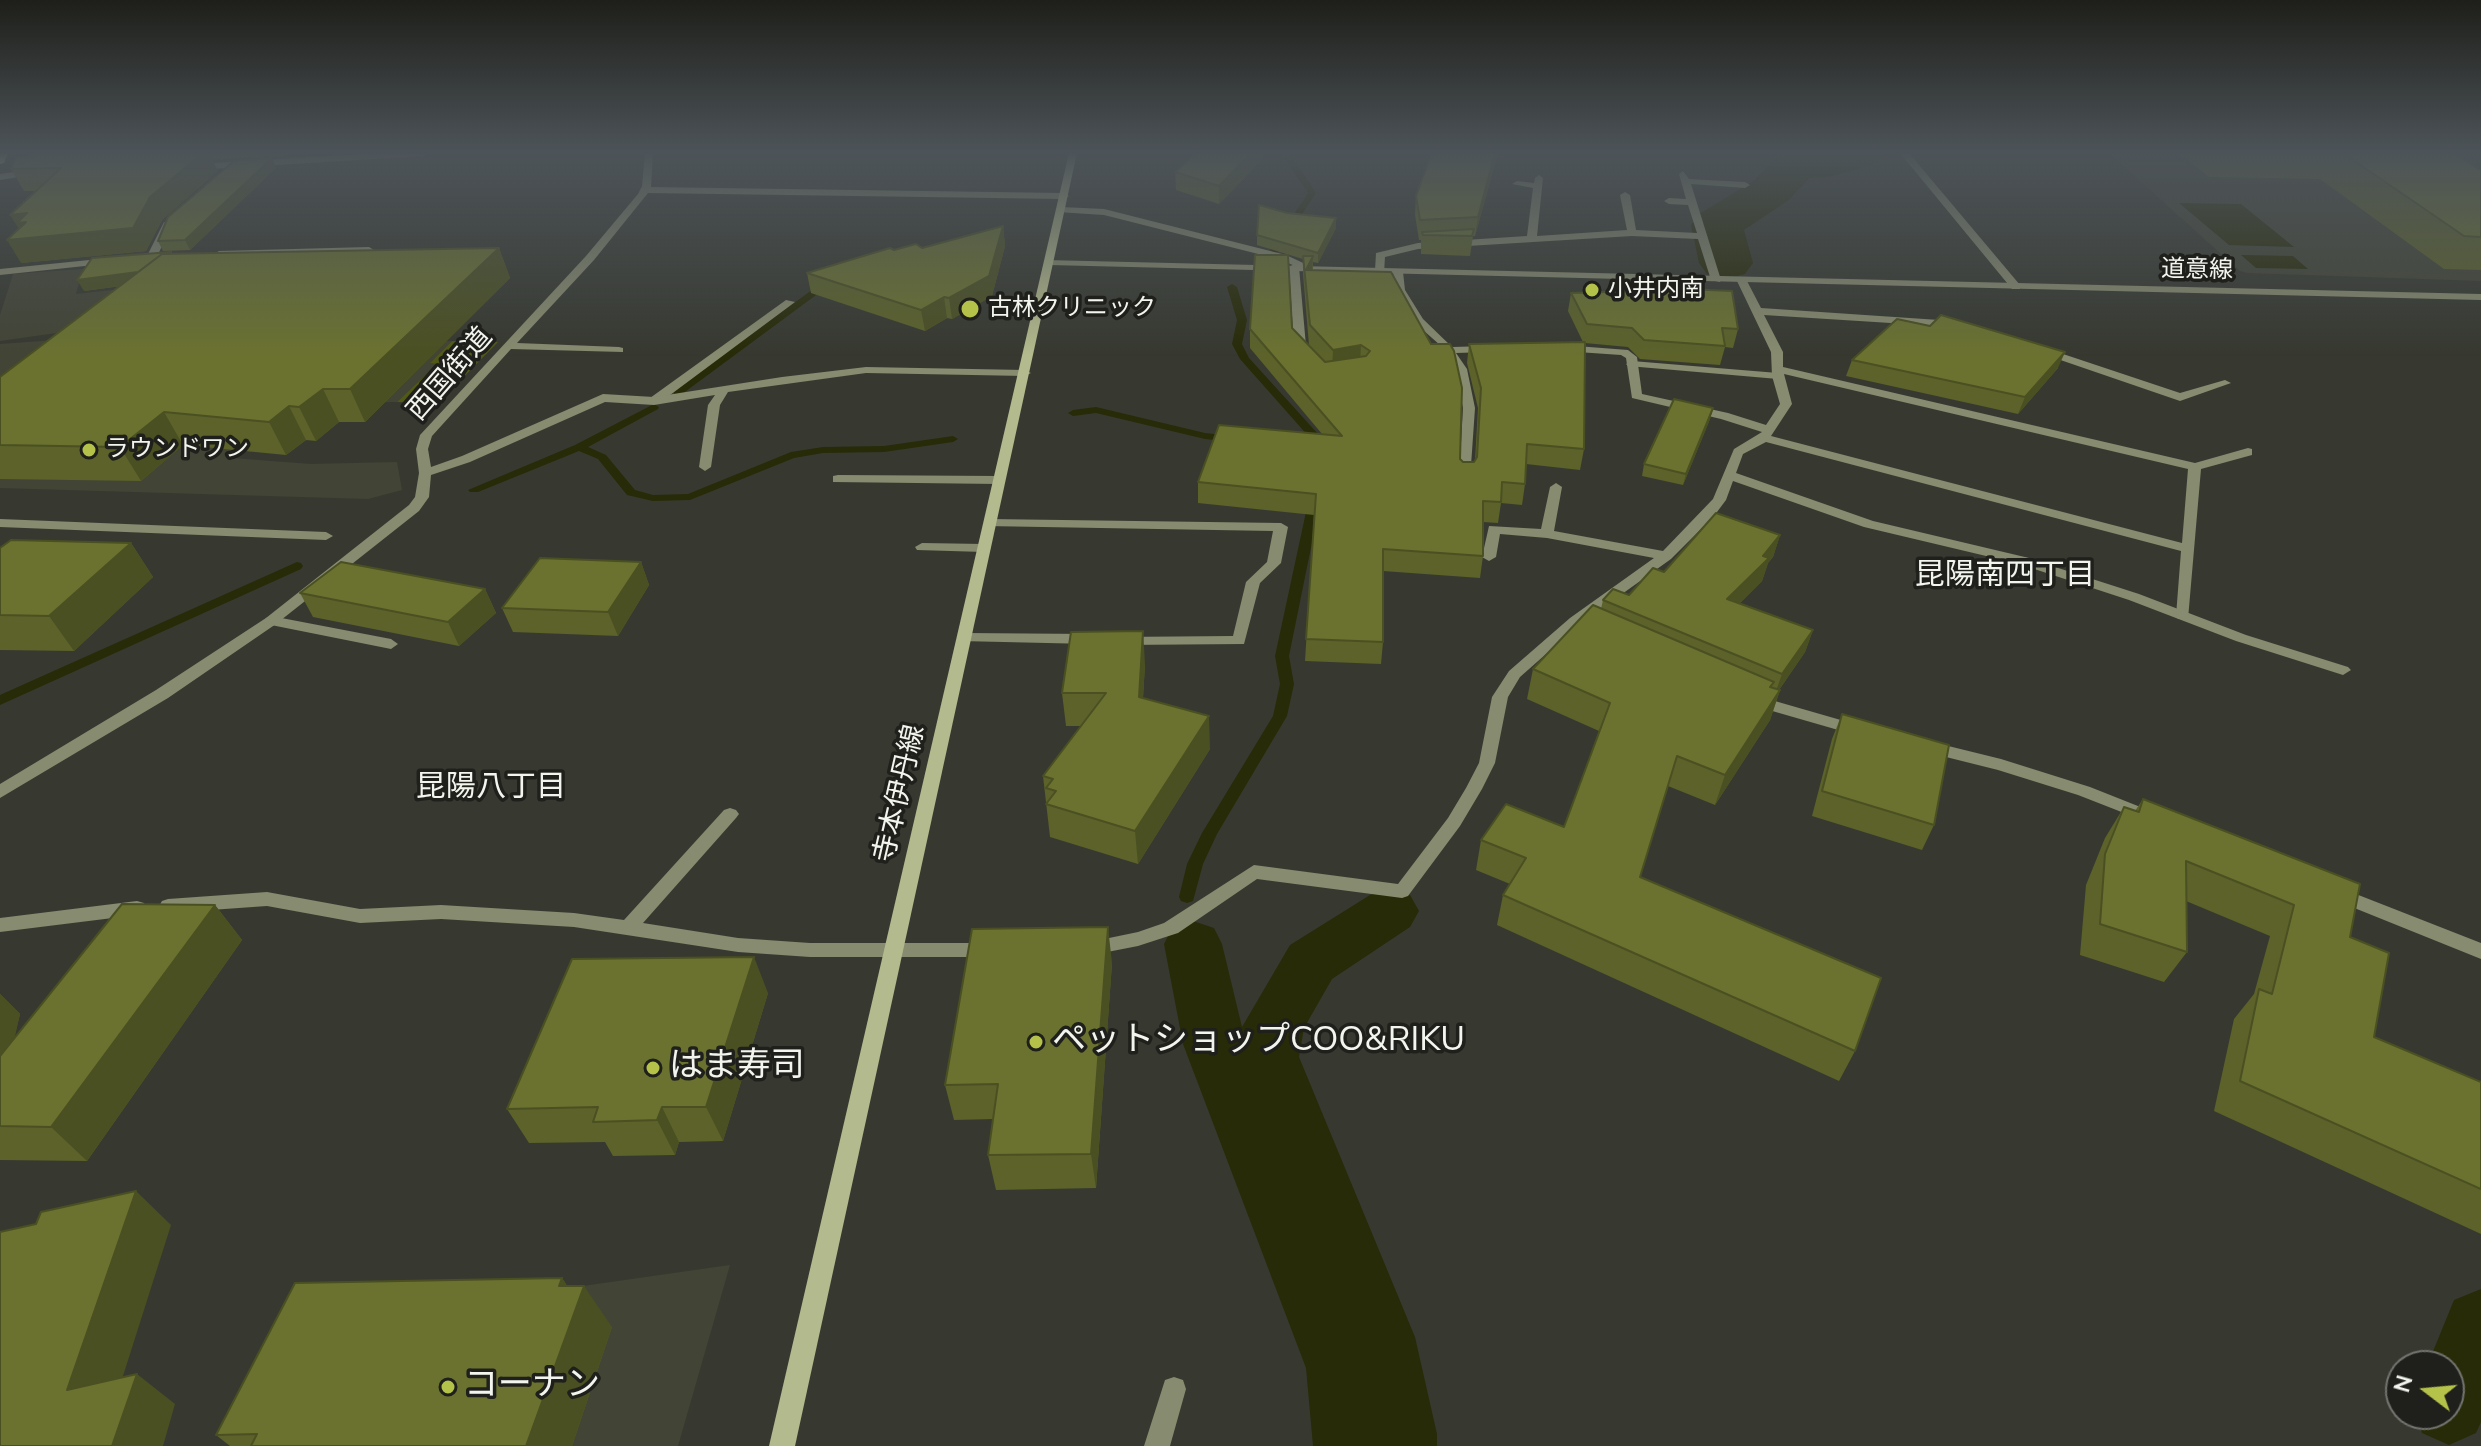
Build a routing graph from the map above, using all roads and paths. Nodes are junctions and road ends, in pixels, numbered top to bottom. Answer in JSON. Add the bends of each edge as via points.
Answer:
{"nodes":[{"id":1,"x":171,"y":220,"type":"edge"},
{"id":2,"x":620,"y":220,"type":"edge"},
{"id":3,"x":1059,"y":220,"type":"edge"},
{"id":4,"x":1138,"y":220,"type":"edge"},
{"id":5,"x":1534,"y":220,"type":"edge"},
{"id":6,"x":1630,"y":220,"type":"edge"},
{"id":7,"x":1695,"y":220,"type":"edge"},
{"id":8,"x":1960,"y":220,"type":"edge"},
{"id":9,"x":1632,"y":233,"type":"junction"},
{"id":10,"x":1700,"y":236,"type":"junction"},
{"id":11,"x":1532,"y":238,"type":"junction"},
{"id":12,"x":208,"y":255,"type":"edge"},
{"id":13,"x":152,"y":257,"type":"junction"},
{"id":14,"x":166,"y":257,"type":"edge"},
{"id":15,"x":1049,"y":262,"type":"junction"},
{"id":16,"x":1294,"y":267,"type":"junction"},
{"id":17,"x":1309,"y":268,"type":"junction"},
{"id":18,"x":1380,"y":271,"type":"junction"},
{"id":19,"x":0,"y":272,"type":"edge"},
{"id":20,"x":349,"y":272,"type":"edge"},
{"id":21,"x":1398,"y":272,"type":"junction"},
{"id":22,"x":1716,"y":280,"type":"junction"},
{"id":23,"x":1742,"y":281,"type":"junction"},
{"id":24,"x":2016,"y":287,"type":"junction"},
{"id":25,"x":2481,"y":297,"type":"edge"},
{"id":26,"x":790,"y":302,"type":"dead end"},
{"id":27,"x":1757,"y":311,"type":"junction"},
{"id":28,"x":1962,"y":325,"type":"edge"},
{"id":29,"x":2030,"y":345,"type":"edge"},
{"id":30,"x":507,"y":346,"type":"junction"},
{"id":31,"x":1544,"y":348,"type":"edge"},
{"id":32,"x":1497,"y":349,"type":"edge"},
{"id":33,"x":619,"y":350,"type":"dead end"},
{"id":34,"x":1450,"y":350,"type":"junction"},
{"id":35,"x":1632,"y":364,"type":"junction"},
{"id":36,"x":1319,"y":367,"type":"edge"},
{"id":37,"x":1025,"y":373,"type":"junction"},
{"id":38,"x":1778,"y":373,"type":"junction"},
{"id":39,"x":2225,"y":383,"type":"dead end"},
{"id":40,"x":723,"y":391,"type":"junction"},
{"id":41,"x":654,"y":401,"type":"junction"},
{"id":42,"x":1766,"y":434,"type":"junction"},
{"id":43,"x":2248,"y":452,"type":"dead end"},
{"id":44,"x":705,"y":467,"type":"dead end"},
{"id":45,"x":2195,"y":467,"type":"junction"},
{"id":46,"x":425,"y":473,"type":"junction"},
{"id":47,"x":1728,"y":475,"type":"junction"},
{"id":48,"x":1465,"y":477,"type":"edge"},
{"id":49,"x":838,"y":479,"type":"dead end"},
{"id":50,"x":999,"y":480,"type":"junction"},
{"id":51,"x":1556,"y":487,"type":"dead end"},
{"id":52,"x":0,"y":523,"type":"edge"},
{"id":53,"x":990,"y":523,"type":"junction"},
{"id":54,"x":1547,"y":534,"type":"junction"},
{"id":55,"x":326,"y":536,"type":"dead end"},
{"id":56,"x":922,"y":547,"type":"dead end"},
{"id":57,"x":984,"y":548,"type":"junction"},
{"id":58,"x":2188,"y":549,"type":"junction"},
{"id":59,"x":1666,"y":556,"type":"junction"},
{"id":60,"x":1489,"y":557,"type":"dead end"},
{"id":61,"x":2183,"y":616,"type":"junction"},
{"id":62,"x":271,"y":621,"type":"junction"},
{"id":63,"x":965,"y":638,"type":"junction"},
{"id":64,"x":391,"y":644,"type":"dead end"},
{"id":65,"x":2343,"y":670,"type":"dead end"},
{"id":66,"x":1742,"y":695,"type":"edge"},
{"id":67,"x":1878,"y":736,"type":"edge"},
{"id":68,"x":1909,"y":743,"type":"edge"},
{"id":69,"x":0,"y":792,"type":"edge"},
{"id":70,"x":730,"y":814,"type":"dead end"},
{"id":71,"x":2158,"y":821,"type":"edge"},
{"id":72,"x":2319,"y":886,"type":"edge"},
{"id":73,"x":0,"y":925,"type":"edge"},
{"id":74,"x":627,"y":929,"type":"junction"},
{"id":75,"x":895,"y":948,"type":"junction"},
{"id":76,"x":1077,"y":948,"type":"edge"},
{"id":77,"x":1007,"y":951,"type":"edge"},
{"id":78,"x":2481,"y":951,"type":"edge"},
{"id":79,"x":1174,"y":1389,"type":"dead end"},
{"id":80,"x":782,"y":1446,"type":"edge"},
{"id":81,"x":1157,"y":1446,"type":"edge"}],
"edges":[{"from":1,"to":13,"type":"street"},
{"from":2,"to":30,"type":"street","name":"西国街道"},
{"from":3,"to":15,"type":"main road","name":"寺本伊丹線"},
{"from":4,"to":17,"type":"street"},
{"from":5,"to":11,"type":"street"},
{"from":6,"to":9,"type":"street"},
{"from":7,"to":10,"type":"street"},
{"from":8,"to":24,"type":"street"},
{"from":9,"to":10,"type":"street"},
{"from":9,"to":11,"type":"street"},
{"from":10,"to":22,"type":"street"},
{"from":11,"to":18,"type":"street","via":[[1418,246],[1380,255]]},
{"from":12,"to":20,"type":"street","via":[[369,250]]},
{"from":13,"to":14,"type":"street"},
{"from":13,"to":19,"type":"street"},
{"from":15,"to":16,"type":"street","name":"道意線"},
{"from":15,"to":37,"type":"main road","name":"寺本伊丹線"},
{"from":16,"to":17,"type":"street","name":"道意線"},
{"from":16,"to":36,"type":"street","via":[[1300,347]]},
{"from":17,"to":18,"type":"street","name":"道意線"},
{"from":18,"to":21,"type":"street","name":"道意線"},
{"from":21,"to":22,"type":"street","name":"道意線"},
{"from":21,"to":34,"type":"street","via":[[1400,290],[1419,321]]},
{"from":22,"to":23,"type":"street","name":"道意線"},
{"from":23,"to":24,"type":"street","name":"道意線"},
{"from":23,"to":27,"type":"street"},
{"from":24,"to":25,"type":"street","name":"道意線"},
{"from":26,"to":41,"type":"street"},
{"from":27,"to":28,"type":"street"},
{"from":27,"to":38,"type":"street","via":[[1777,352]]},
{"from":29,"to":39,"type":"street","via":[[2180,397]]},
{"from":30,"to":33,"type":"street"},
{"from":30,"to":46,"type":"street","name":"西国街道","via":[[426,435]]},
{"from":31,"to":35,"type":"street","via":[[1624,352]]},
{"from":32,"to":34,"type":"street"},
{"from":34,"to":48,"type":"street","via":[[1461,369],[1469,408]]},
{"from":35,"to":38,"type":"street"},
{"from":35,"to":42,"type":"street","via":[[1636,396],[1724,416]]},
{"from":37,"to":40,"type":"street","via":[[866,370]]},
{"from":37,"to":50,"type":"main road","name":"寺本伊丹線"},
{"from":38,"to":42,"type":"street","via":[[1786,404]]},
{"from":38,"to":45,"type":"street"},
{"from":40,"to":41,"type":"street"},
{"from":40,"to":44,"type":"street","via":[[714,405]]},
{"from":41,"to":46,"type":"street","via":[[594,400]]},
{"from":42,"to":47,"type":"street","via":[[1738,452]]},
{"from":42,"to":58,"type":"street"},
{"from":43,"to":45,"type":"street"},
{"from":45,"to":58,"type":"street"},
{"from":46,"to":62,"type":"street","name":"西国街道","via":[[422,497],[414,508]]},
{"from":47,"to":59,"type":"street","via":[[1719,500]]},
{"from":47,"to":61,"type":"street","via":[[1869,524],[2024,561]]},
{"from":49,"to":50,"type":"street"},
{"from":50,"to":53,"type":"main road","name":"寺本伊丹線"},
{"from":51,"to":54,"type":"street"},
{"from":52,"to":55,"type":"street"},
{"from":53,"to":57,"type":"main road","name":"寺本伊丹線"},
{"from":53,"to":63,"type":"street","via":[[1281,527],[1274,563],[1253,582],[1239,641]]},
{"from":54,"to":59,"type":"street"},
{"from":54,"to":60,"type":"street","via":[[1494,529]]},
{"from":56,"to":57,"type":"street"},
{"from":57,"to":63,"type":"main road","name":"寺本伊丹線"},
{"from":58,"to":61,"type":"street"},
{"from":59,"to":76,"type":"street","via":[[1524,663],[1506,685],[1487,763],[1474,789],[1402,891],[1254,872],[1171,928],[1104,947]]},
{"from":61,"to":65,"type":"street"},
{"from":62,"to":64,"type":"street"},
{"from":62,"to":69,"type":"street","name":"西国街道"},
{"from":63,"to":75,"type":"main road","name":"寺本伊丹線"},
{"from":66,"to":67,"type":"street"},
{"from":68,"to":71,"type":"street","via":[[2084,791]]},
{"from":70,"to":74,"type":"street"},
{"from":72,"to":78,"type":"street"},
{"from":73,"to":74,"type":"street","via":[[81,913],[267,899],[360,916],[441,912],[574,920]]},
{"from":74,"to":75,"type":"street","via":[[738,945]]},
{"from":75,"to":77,"type":"street"},
{"from":75,"to":80,"type":"main road","name":"寺本伊丹線"},
{"from":79,"to":81,"type":"street"}]}
